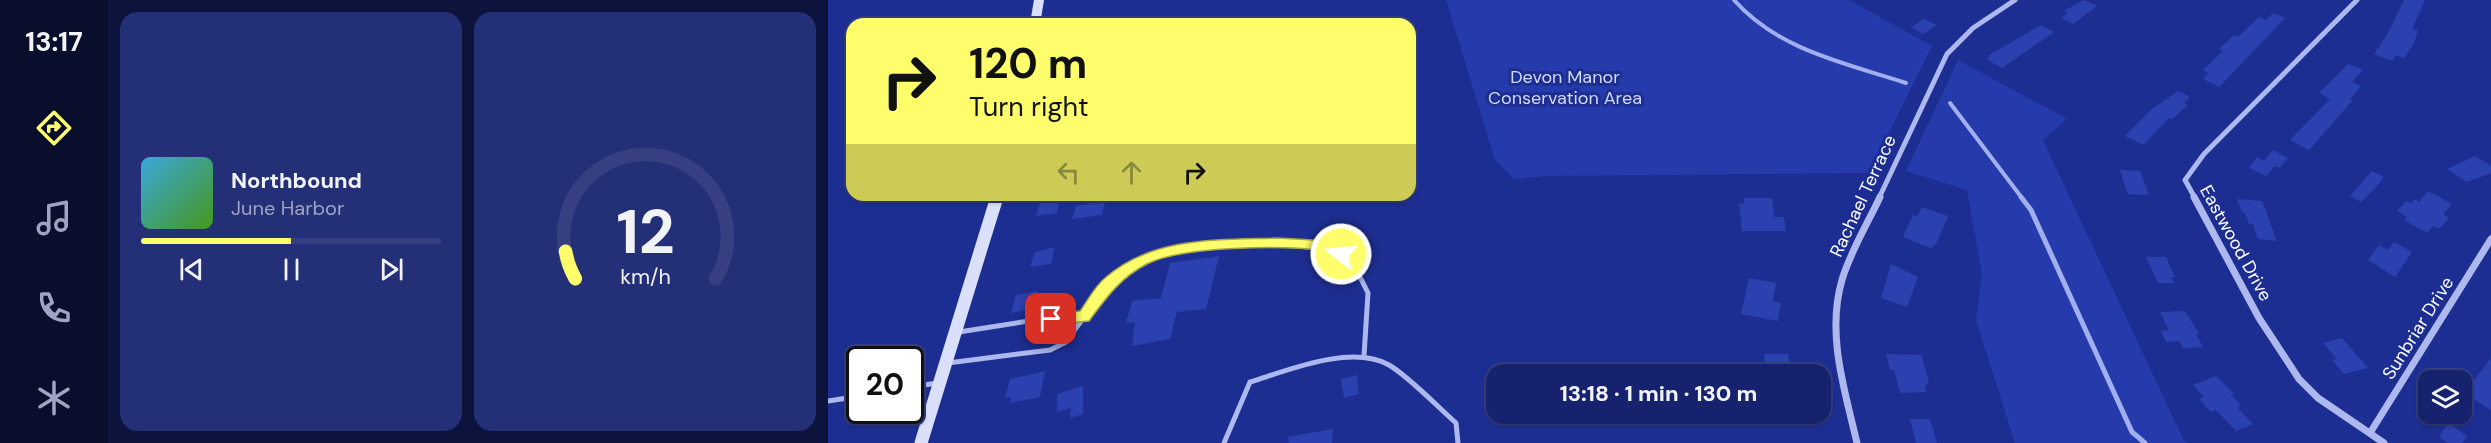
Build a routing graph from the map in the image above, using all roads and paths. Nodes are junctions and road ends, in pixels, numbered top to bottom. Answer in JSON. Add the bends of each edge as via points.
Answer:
{"nodes":[{"id":1,"x":1039,"y":0,"type":"edge"},
{"id":2,"x":2015,"y":0,"type":"edge"},
{"id":3,"x":2357,"y":0,"type":"edge"},
{"id":4,"x":1036,"y":18,"type":"edge"},
{"id":5,"x":995,"y":201,"type":"edge"},
{"id":6,"x":2491,"y":239,"type":"edge"},
{"id":7,"x":1084,"y":317,"type":"junction"},
{"id":8,"x":955,"y":332,"type":"junction"},
{"id":9,"x":1364,"y":356,"type":"junction"},
{"id":10,"x":946,"y":363,"type":"junction"},
{"id":11,"x":940,"y":382,"type":"junction"},
{"id":12,"x":924,"y":385,"type":"edge"},
{"id":13,"x":846,"y":398,"type":"edge"},
{"id":14,"x":828,"y":401,"type":"edge"},
{"id":15,"x":2370,"y":433,"type":"junction"},
{"id":16,"x":921,"y":443,"type":"edge"},
{"id":17,"x":1224,"y":443,"type":"edge"},
{"id":18,"x":1458,"y":443,"type":"edge"},
{"id":19,"x":1857,"y":443,"type":"edge"},
{"id":20,"x":2384,"y":443,"type":"edge"}],
"edges":[{"from":1,"to":4,"type":"main road"},
{"from":2,"to":19,"type":"street","name":"Rachael Terrace","via":[[1973,28],[1947,54],[1842,278],[1835,306],[1836,333]]},
{"from":3,"to":15,"type":"street","name":"Eastwood Drive","via":[[2204,154],[2185,180],[2254,308],[2298,379],[2318,398]]},
{"from":5,"to":8,"type":"main road"},
{"from":6,"to":15,"type":"street","name":"Sunbriar Drive"},
{"from":7,"to":8,"type":"lane"},
{"from":7,"to":9,"type":"lane","via":[[1109,282],[1143,259],[1183,247],[1278,243],[1330,246],[1352,261],[1368,293]]},
{"from":7,"to":10,"type":"lane","via":[[1066,342],[1050,350]]},
{"from":8,"to":10,"type":"main road"},
{"from":9,"to":17,"type":"lane","via":[[1313,362],[1250,382]]},
{"from":9,"to":18,"type":"lane","via":[[1390,365],[1456,423]]},
{"from":10,"to":11,"type":"main road"},
{"from":11,"to":12,"type":"lane"},
{"from":11,"to":16,"type":"main road"},
{"from":13,"to":14,"type":"lane"},
{"from":15,"to":20,"type":"street","name":"Eastwood Drive"}]}
